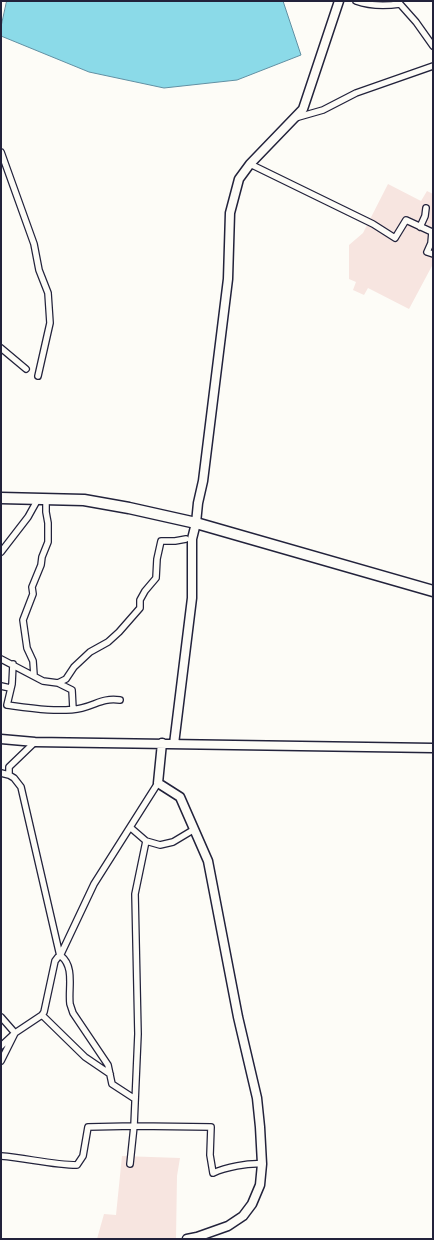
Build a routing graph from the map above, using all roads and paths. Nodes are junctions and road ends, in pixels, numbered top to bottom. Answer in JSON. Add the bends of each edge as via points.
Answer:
{"nodes":[{"id":1,"x":339,"y":1,"type":"edge"},
{"id":2,"x":356,"y":1,"type":"edge"},
{"id":3,"x":433,"y":46,"type":"edge"},
{"id":4,"x":433,"y":66,"type":"edge"},
{"id":5,"x":295,"y":118,"type":"junction"},
{"id":6,"x":1,"y":152,"type":"edge"},
{"id":7,"x":250,"y":164,"type":"junction"},
{"id":8,"x":426,"y":208,"type":"dead end"},
{"id":9,"x":420,"y":227,"type":"junction"},
{"id":10,"x":433,"y":254,"type":"edge"},
{"id":11,"x":1,"y":348,"type":"edge"},
{"id":12,"x":26,"y":369,"type":"dead end"},
{"id":13,"x":38,"y":376,"type":"dead end"},
{"id":14,"x":1,"y":498,"type":"edge"},
{"id":15,"x":42,"y":499,"type":"junction"},
{"id":16,"x":196,"y":523,"type":"junction"},
{"id":17,"x":186,"y":539,"type":"dead end"},
{"id":18,"x":1,"y":552,"type":"edge"},
{"id":19,"x":433,"y":591,"type":"edge"},
{"id":20,"x":1,"y":659,"type":"edge"},
{"id":21,"x":13,"y":664,"type":"junction"},
{"id":22,"x":34,"y":675,"type":"junction"},
{"id":23,"x":58,"y":683,"type":"junction"},
{"id":24,"x":1,"y":686,"type":"edge"},
{"id":25,"x":10,"y":688,"type":"junction"},
{"id":26,"x":120,"y":700,"type":"dead end"},
{"id":27,"x":72,"y":709,"type":"junction"},
{"id":28,"x":1,"y":739,"type":"edge"},
{"id":29,"x":35,"y":742,"type":"junction"},
{"id":30,"x":162,"y":743,"type":"junction"},
{"id":31,"x":174,"y":744,"type":"junction"},
{"id":32,"x":433,"y":748,"type":"edge"},
{"id":33,"x":1,"y":773,"type":"edge"},
{"id":34,"x":9,"y":775,"type":"junction"},
{"id":35,"x":158,"y":783,"type":"junction"},
{"id":36,"x":131,"y":828,"type":"junction"},
{"id":37,"x":193,"y":830,"type":"junction"},
{"id":38,"x":146,"y":841,"type":"junction"},
{"id":39,"x":60,"y":956,"type":"junction"},
{"id":40,"x":42,"y":1015,"type":"junction"},
{"id":41,"x":1,"y":1017,"type":"edge"},
{"id":42,"x":15,"y":1034,"type":"junction"},
{"id":43,"x":1,"y":1046,"type":"edge"},
{"id":44,"x":1,"y":1061,"type":"edge"},
{"id":45,"x":110,"y":1074,"type":"junction"},
{"id":46,"x":135,"y":1099,"type":"junction"},
{"id":47,"x":134,"y":1126,"type":"junction"},
{"id":48,"x":1,"y":1156,"type":"edge"},
{"id":49,"x":130,"y":1164,"type":"dead end"},
{"id":50,"x":262,"y":1164,"type":"junction"},
{"id":51,"x":198,"y":1238,"type":"edge"},
{"id":52,"x":187,"y":1239,"type":"edge"}],
"edges":[{"from":1,"to":5,"type":"street","via":[[303,109]]},
{"from":2,"to":3,"type":"street","via":[[386,6],[400,4]]},
{"from":4,"to":5,"type":"street","via":[[356,92],[323,110]]},
{"from":5,"to":7,"type":"street"},
{"from":6,"to":13,"type":"street","via":[[34,244],[39,270],[48,293],[50,323]]},
{"from":7,"to":9,"type":"street","via":[[373,224],[395,238],[406,220]]},
{"from":7,"to":16,"type":"street","via":[[239,179],[230,213],[228,279],[204,481]]},
{"from":8,"to":9,"type":"street"},
{"from":9,"to":10,"type":"street","via":[[432,232],[427,252]]},
{"from":11,"to":12,"type":"street"},
{"from":14,"to":15,"type":"highway"},
{"from":15,"to":16,"type":"highway","via":[[84,500]]},
{"from":15,"to":18,"type":"street"},
{"from":15,"to":22,"type":"street","via":[[48,523],[48,542],[23,620]]},
{"from":16,"to":19,"type":"highway"},
{"from":16,"to":31,"type":"street","via":[[192,539],[192,598]]},
{"from":17,"to":23,"type":"street","via":[[175,542],[161,541],[156,578],[140,600],[140,608],[120,632],[90,652],[66,679]]},
{"from":20,"to":21,"type":"street"},
{"from":21,"to":22,"type":"street"},
{"from":21,"to":25,"type":"street"},
{"from":22,"to":23,"type":"street","via":[[43,681]]},
{"from":23,"to":27,"type":"street","via":[[72,690]]},
{"from":24,"to":25,"type":"street"},
{"from":25,"to":27,"type":"street","via":[[7,705],[53,710]]},
{"from":26,"to":27,"type":"street","via":[[110,699]]},
{"from":28,"to":29,"type":"street"},
{"from":29,"to":30,"type":"street"},
{"from":29,"to":34,"type":"street","via":[[9,767]]},
{"from":30,"to":31,"type":"street"},
{"from":30,"to":35,"type":"street"},
{"from":31,"to":32,"type":"street"},
{"from":33,"to":34,"type":"street"},
{"from":34,"to":39,"type":"street","via":[[21,787]]},
{"from":35,"to":36,"type":"street"},
{"from":35,"to":37,"type":"street","via":[[180,797]]},
{"from":36,"to":38,"type":"street"},
{"from":36,"to":39,"type":"street","via":[[94,884]]},
{"from":37,"to":38,"type":"street","via":[[173,842],[160,845]]},
{"from":37,"to":50,"type":"street","via":[[208,861],[238,1016],[257,1098]]},
{"from":38,"to":46,"type":"street","via":[[135,894],[138,1034]]},
{"from":39,"to":40,"type":"street","via":[[55,961],[46,1007]]},
{"from":39,"to":45,"type":"street","via":[[65,959],[69,972],[70,1004],[73,1013],[108,1065]]},
{"from":40,"to":42,"type":"street"},
{"from":40,"to":45,"type":"street","via":[[85,1056]]},
{"from":41,"to":42,"type":"street"},
{"from":42,"to":43,"type":"street"},
{"from":42,"to":44,"type":"street"},
{"from":45,"to":46,"type":"street","via":[[112,1084]]},
{"from":46,"to":47,"type":"street"},
{"from":47,"to":48,"type":"street","via":[[88,1127],[83,1156],[77,1166]]},
{"from":47,"to":49,"type":"street"},
{"from":47,"to":50,"type":"street","via":[[211,1128],[210,1155],[213,1173],[253,1163]]},
{"from":50,"to":51,"type":"street","via":[[257,1195],[243,1216],[228,1226]]},
{"from":51,"to":52,"type":"street"}]}
